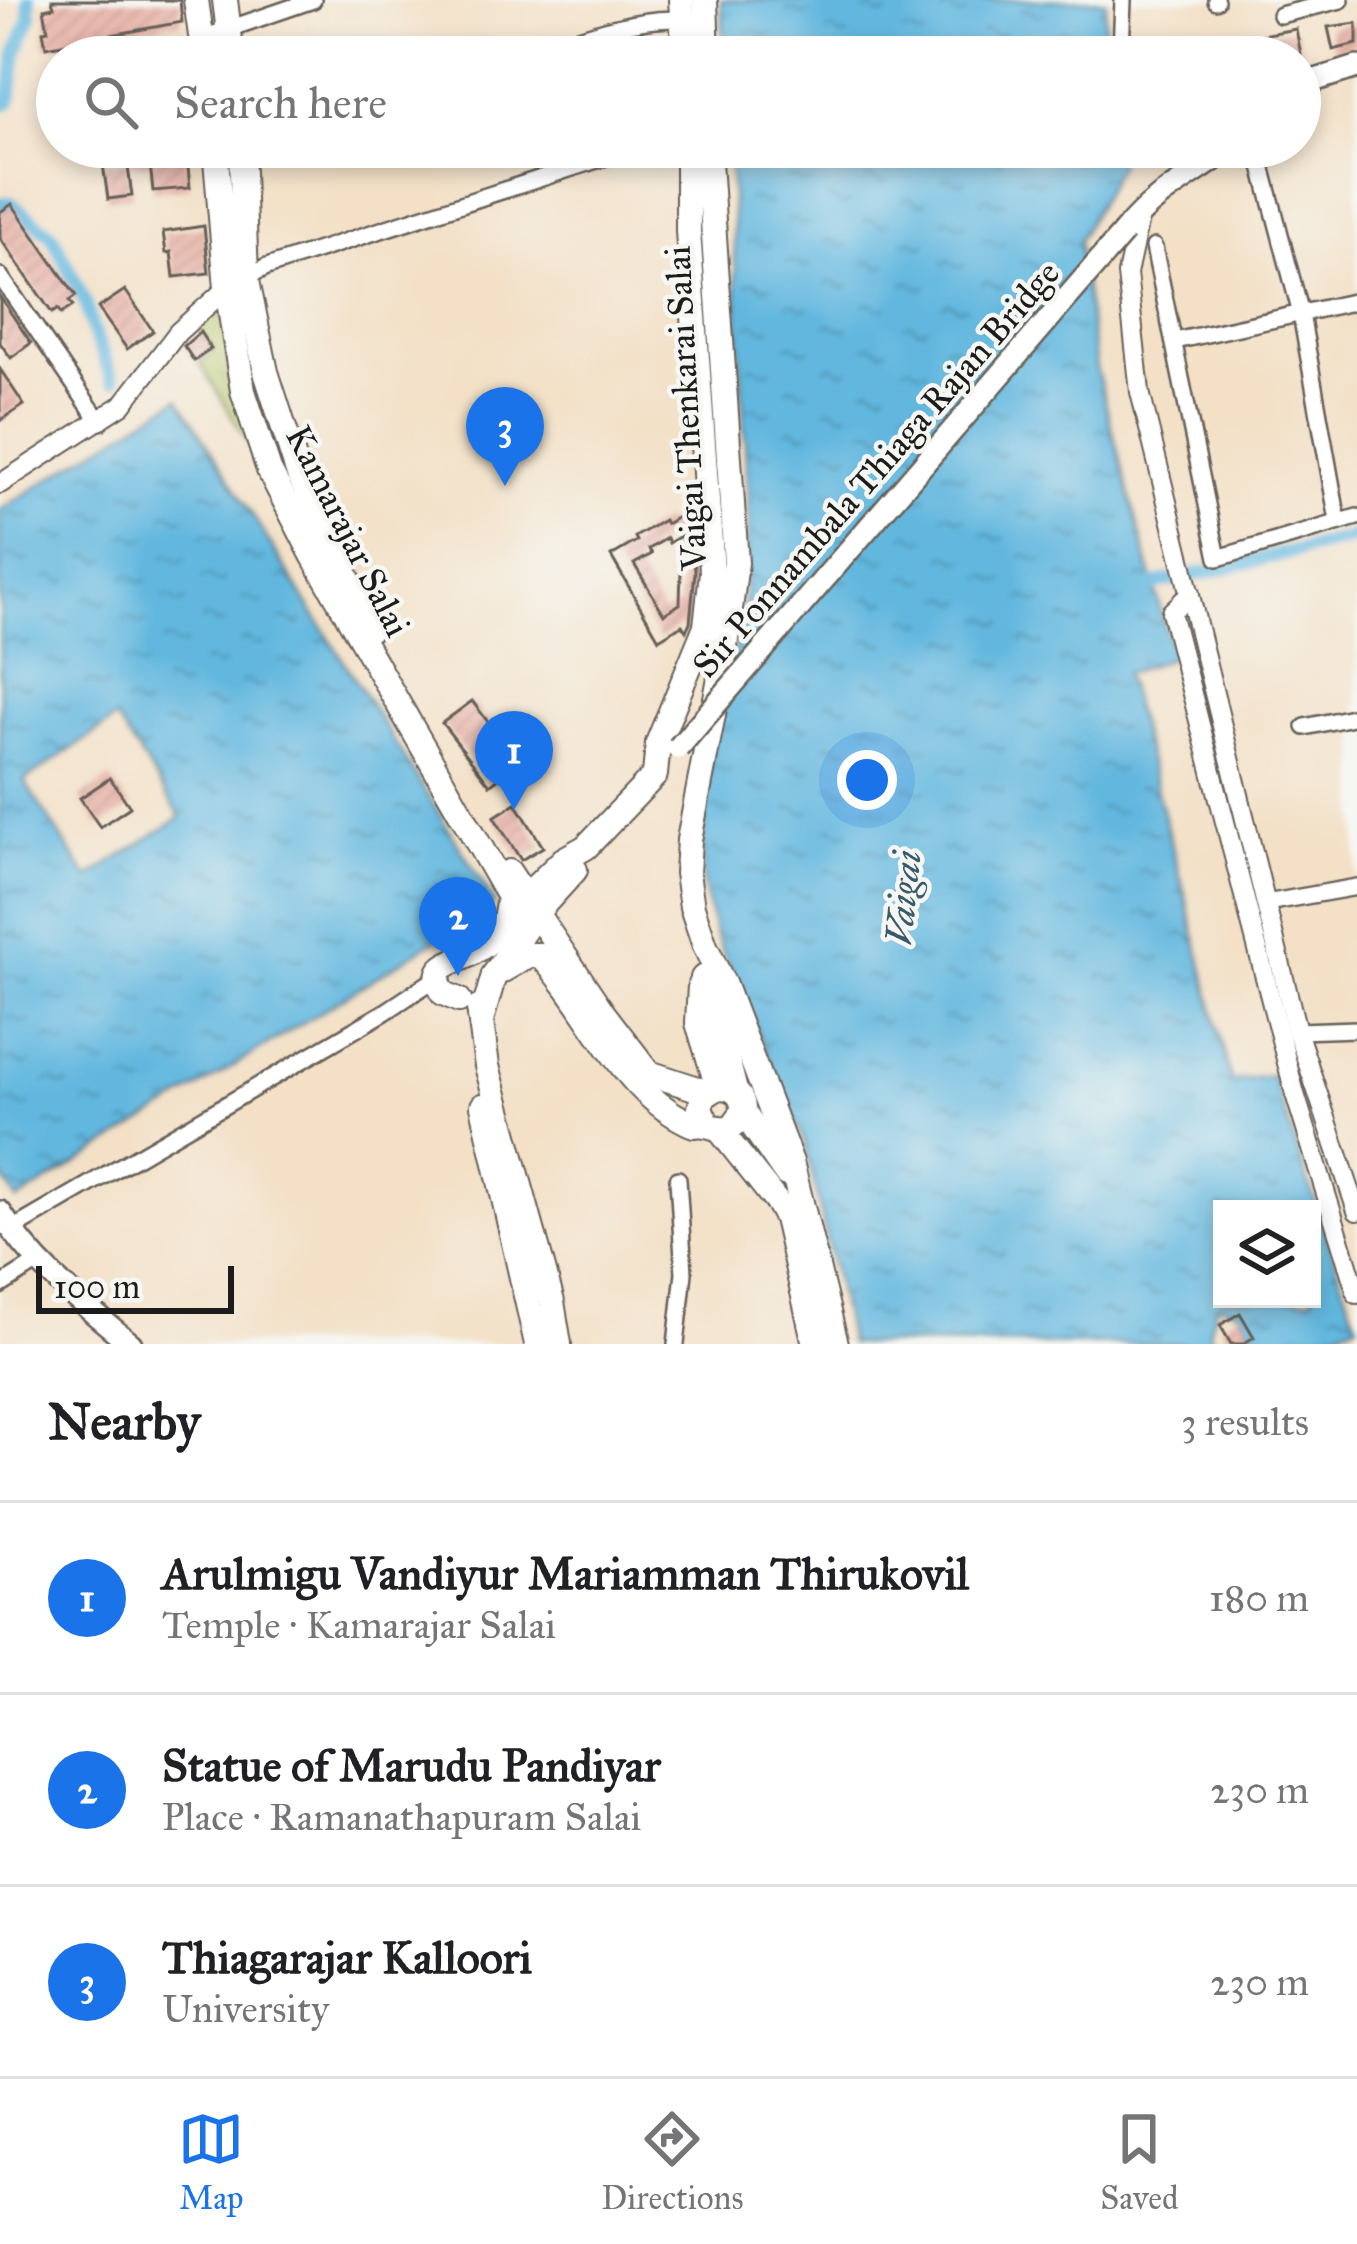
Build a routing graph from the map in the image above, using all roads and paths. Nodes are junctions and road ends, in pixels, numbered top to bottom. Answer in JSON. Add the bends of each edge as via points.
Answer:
{"nodes":[{"id":1,"x":196,"y":0,"type":"edge"},
{"id":2,"x":225,"y":0,"type":"edge"},
{"id":3,"x":313,"y":0,"type":"edge"},
{"id":4,"x":705,"y":0,"type":"edge"},
{"id":5,"x":1123,"y":0,"type":"edge"},
{"id":6,"x":1340,"y":0,"type":"edge"},
{"id":7,"x":682,"y":10,"type":"edge"},
{"id":8,"x":1280,"y":16,"type":"dead end"},
{"id":9,"x":229,"y":28,"type":"junction"},
{"id":10,"x":201,"y":36,"type":"edge"},
{"id":11,"x":219,"y":36,"type":"edge"},
{"id":12,"x":230,"y":36,"type":"edge"},
{"id":13,"x":589,"y":36,"type":"edge"},
{"id":14,"x":706,"y":36,"type":"edge"},
{"id":15,"x":1121,"y":36,"type":"edge"},
{"id":16,"x":1357,"y":67,"type":"edge"},
{"id":17,"x":1321,"y":78,"type":"edge"},
{"id":18,"x":218,"y":168,"type":"edge"},
{"id":19,"x":247,"y":168,"type":"edge"},
{"id":20,"x":572,"y":168,"type":"edge"},
{"id":21,"x":688,"y":168,"type":"edge"},
{"id":22,"x":709,"y":168,"type":"edge"},
{"id":23,"x":1199,"y":168,"type":"edge"},
{"id":24,"x":1263,"y":168,"type":"edge"},
{"id":25,"x":1141,"y":212,"type":"junction"},
{"id":26,"x":1154,"y":248,"type":"dead end"},
{"id":27,"x":0,"y":276,"type":"edge"},
{"id":28,"x":236,"y":282,"type":"junction"},
{"id":29,"x":1357,"y":301,"type":"edge"},
{"id":30,"x":1301,"y":314,"type":"junction"},
{"id":31,"x":1175,"y":341,"type":"junction"},
{"id":32,"x":100,"y":422,"type":"junction"},
{"id":33,"x":0,"y":484,"type":"edge"},
{"id":34,"x":1357,"y":517,"type":"edge"},
{"id":35,"x":1338,"y":521,"type":"junction"},
{"id":36,"x":1188,"y":580,"type":"junction"},
{"id":37,"x":1357,"y":716,"type":"edge"},
{"id":38,"x":1305,"y":728,"type":"dead end"},
{"id":39,"x":655,"y":775,"type":"junction"},
{"id":40,"x":1357,"y":887,"type":"edge"},
{"id":41,"x":1266,"y":903,"type":"junction"},
{"id":42,"x":522,"y":909,"type":"junction"},
{"id":43,"x":705,"y":946,"type":"junction"},
{"id":44,"x":438,"y":977,"type":"junction"},
{"id":45,"x":476,"y":988,"type":"junction"},
{"id":46,"x":1357,"y":1029,"type":"edge"},
{"id":47,"x":1288,"y":1031,"type":"junction"},
{"id":48,"x":726,"y":1095,"type":"junction"},
{"id":49,"x":713,"y":1127,"type":"junction"},
{"id":50,"x":678,"y":1179,"type":"dead end"},
{"id":51,"x":797,"y":1190,"type":"junction"},
{"id":52,"x":1357,"y":1211,"type":"edge"},
{"id":53,"x":6,"y":1221,"type":"edge"},
{"id":54,"x":38,"y":1262,"type":"junction"},
{"id":55,"x":0,"y":1286,"type":"edge"},
{"id":56,"x":1357,"y":1294,"type":"edge"},
{"id":57,"x":131,"y":1344,"type":"edge"},
{"id":58,"x":537,"y":1344,"type":"edge"},
{"id":59,"x":559,"y":1344,"type":"edge"},
{"id":60,"x":676,"y":1344,"type":"edge"},
{"id":61,"x":815,"y":1344,"type":"edge"},
{"id":62,"x":836,"y":1344,"type":"edge"}],
"edges":[{"from":1,"to":10,"type":"main road"},
{"from":2,"to":9,"type":"main road"},
{"from":3,"to":9,"type":"street"},
{"from":4,"to":14,"type":"main road"},
{"from":5,"to":15,"type":"street"},
{"from":6,"to":8,"type":"street"},
{"from":7,"to":13,"type":"street"},
{"from":9,"to":11,"type":"street"},
{"from":9,"to":12,"type":"main road"},
{"from":16,"to":17,"type":"main road"},
{"from":18,"to":28,"type":"main road","name":"Kamarajar Salai"},
{"from":19,"to":28,"type":"main road","name":"Kamarajar Salai"},
{"from":20,"to":28,"type":"street"},
{"from":21,"to":39,"type":"main road","name":"Vaigai Thenkarai Salai","via":[[712,572],[706,626],[658,743]]},
{"from":22,"to":43,"type":"main road","name":"Vaigai Thenkarai Salai","via":[[736,562],[689,840],[692,907]]},
{"from":23,"to":25,"type":"main road","name":"Sir Ponnambala Thiaga Rajan Bridge"},
{"from":24,"to":30,"type":"street"},
{"from":25,"to":36,"type":"street","via":[[1127,274],[1140,392]]},
{"from":25,"to":39,"type":"main road","name":"Sir Ponnambala Thiaga Rajan Bridge","bridge":true},
{"from":26,"to":31,"type":"street"},
{"from":27,"to":32,"type":"street"},
{"from":28,"to":32,"type":"street","via":[[178,332]]},
{"from":28,"to":42,"type":"main road","name":"Kamarajar Salai","via":[[244,391],[269,470],[508,897]]},
{"from":29,"to":30,"type":"street"},
{"from":30,"to":31,"type":"street"},
{"from":30,"to":35,"type":"street"},
{"from":31,"to":35,"type":"street","via":[[1218,558]]},
{"from":32,"to":33,"type":"street"},
{"from":34,"to":35,"type":"street"},
{"from":36,"to":41,"type":"street"},
{"from":36,"to":47,"type":"street","via":[[1171,612]]},
{"from":37,"to":38,"type":"street"},
{"from":39,"to":42,"type":"main road"},
{"from":40,"to":41,"type":"street"},
{"from":41,"to":47,"type":"street"},
{"from":42,"to":44,"type":"main road"},
{"from":42,"to":45,"type":"main road"},
{"from":42,"to":48,"type":"main road","via":[[553,934],[649,1073]]},
{"from":43,"to":48,"type":"main road","name":"Vaigai Thenkarai Salai","via":[[698,1023]]},
{"from":43,"to":51,"type":"main road","name":"Vaigai Thenkarai Salai"},
{"from":44,"to":45,"type":"main road","via":[[443,993]]},
{"from":44,"to":53,"type":"street"},
{"from":45,"to":49,"type":"main road","via":[[529,956],[543,958],[634,1082],[686,1122]]},
{"from":45,"to":58,"type":"main road"},
{"from":45,"to":59,"type":"main road","via":[[487,1066]]},
{"from":46,"to":47,"type":"street"},
{"from":47,"to":52,"type":"street"},
{"from":47,"to":56,"type":"street","via":[[1295,1094]]},
{"from":48,"to":49,"type":"main road","via":[[732,1127]]},
{"from":48,"to":49,"type":"main road","via":[[700,1108]]},
{"from":48,"to":51,"type":"main road","name":"Vaigai Thenkarai Salai"},
{"from":49,"to":61,"type":"main road","via":[[786,1218]]},
{"from":50,"to":60,"type":"street","via":[[684,1260]]},
{"from":51,"to":62,"type":"main road","name":"Vaigai Thenkarai Salai"},
{"from":53,"to":54,"type":"main road"},
{"from":54,"to":55,"type":"street"},
{"from":54,"to":57,"type":"main road"}]}
